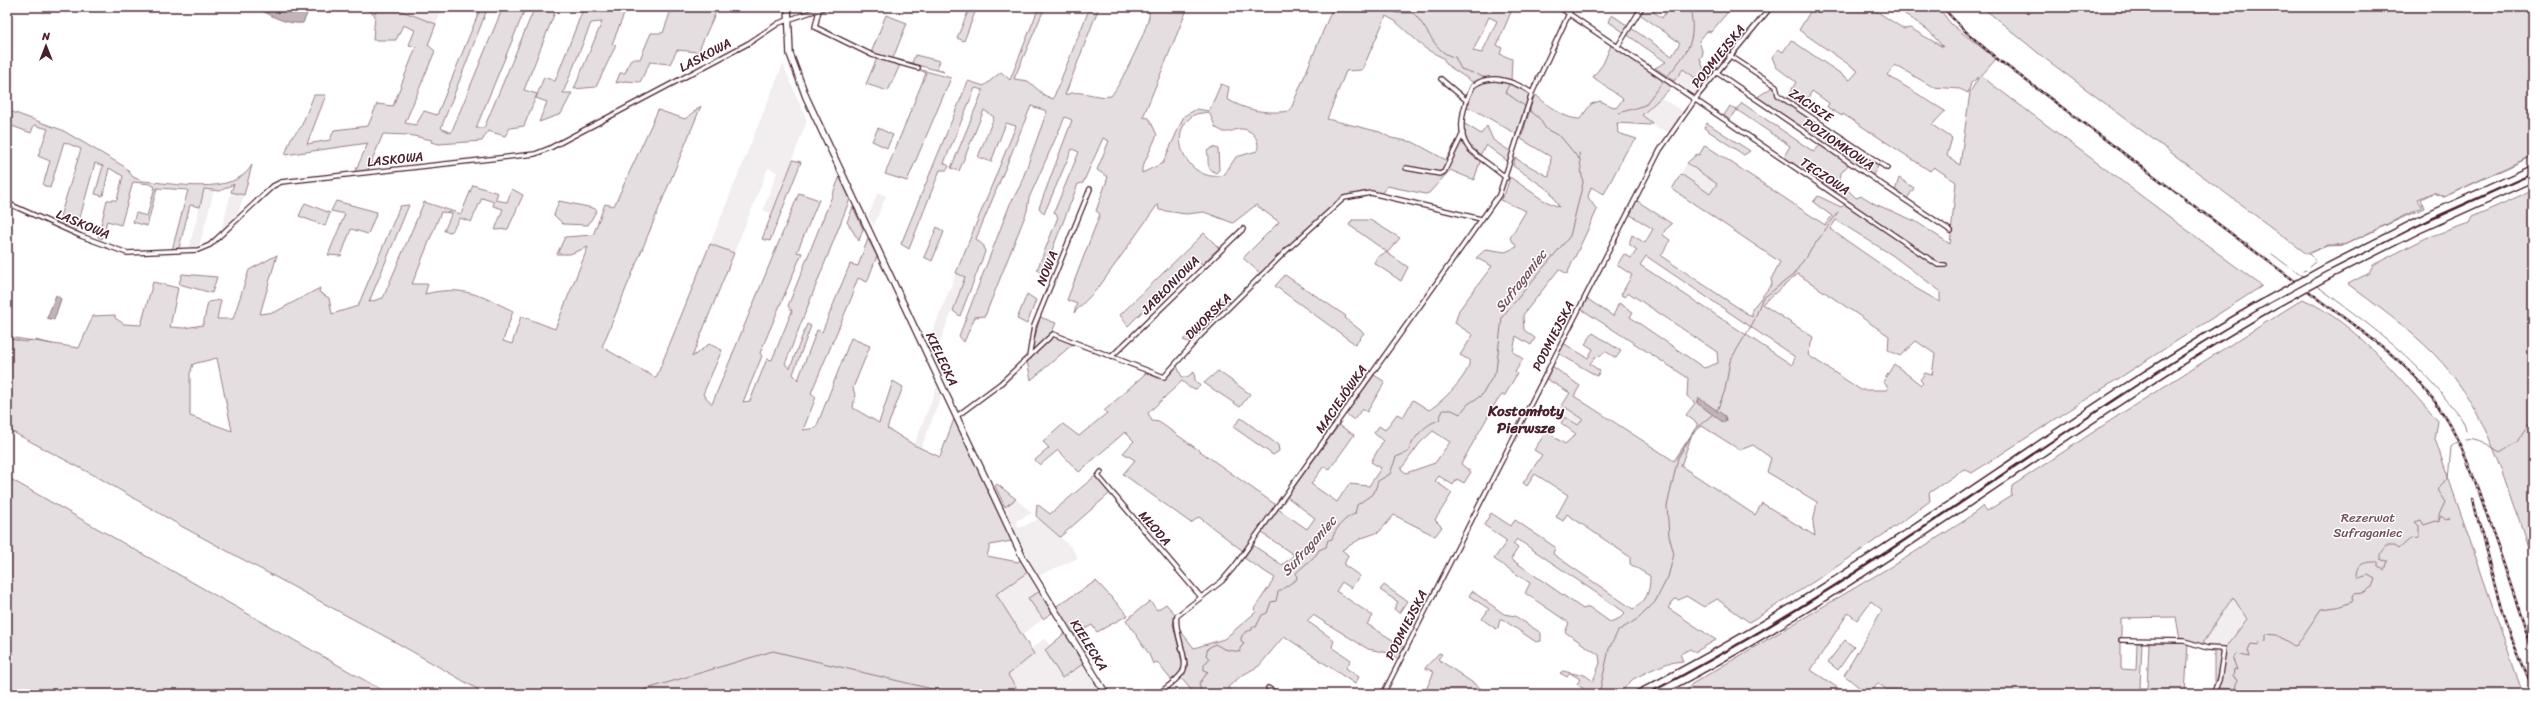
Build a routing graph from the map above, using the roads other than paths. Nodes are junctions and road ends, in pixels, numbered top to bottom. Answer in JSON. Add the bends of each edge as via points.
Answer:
{"nodes":[{"id":1,"x":788,"y":7,"type":"edge"},
{"id":2,"x":826,"y":7,"type":"edge"},
{"id":3,"x":1559,"y":7,"type":"edge"},
{"id":4,"x":1572,"y":7,"type":"edge"},
{"id":5,"x":1642,"y":7,"type":"edge"},
{"id":6,"x":1771,"y":7,"type":"edge"},
{"id":7,"x":819,"y":10,"type":"junction"},
{"id":8,"x":1569,"y":13,"type":"junction"},
{"id":9,"x":788,"y":20,"type":"junction"},
{"id":10,"x":1618,"y":46,"type":"junction"},
{"id":11,"x":1729,"y":55,"type":"junction"},
{"id":12,"x":918,"y":68,"type":"dead end"},
{"id":13,"x":1716,"y":72,"type":"junction"},
{"id":14,"x":1442,"y":79,"type":"dead end"},
{"id":15,"x":1532,"y":93,"type":"junction"},
{"id":16,"x":1696,"y":99,"type":"junction"},
{"id":17,"x":1467,"y":101,"type":"junction"},
{"id":18,"x":1463,"y":133,"type":"junction"},
{"id":19,"x":1406,"y":168,"type":"dead end"},
{"id":20,"x":1887,"y":168,"type":"dead end"},
{"id":21,"x":2533,"y":169,"type":"edge"},
{"id":22,"x":1506,"y":178,"type":"junction"},
{"id":23,"x":2533,"y":178,"type":"edge"},
{"id":24,"x":1090,"y":189,"type":"dead end"},
{"id":25,"x":7,"y":203,"type":"edge"},
{"id":26,"x":1481,"y":219,"type":"junction"},
{"id":27,"x":1243,"y":229,"type":"dead end"},
{"id":28,"x":1951,"y":231,"type":"dead end"},
{"id":29,"x":1945,"y":265,"type":"dead end"},
{"id":30,"x":1029,"y":357,"type":"junction"},
{"id":31,"x":1111,"y":357,"type":"junction"},
{"id":32,"x":957,"y":416,"type":"junction"},
{"id":33,"x":1101,"y":472,"type":"dead end"},
{"id":34,"x":1201,"y":597,"type":"junction"},
{"id":35,"x":2122,"y":640,"type":"dead end"},
{"id":36,"x":1268,"y":688,"type":"dead end"},
{"id":37,"x":1106,"y":694,"type":"edge"},
{"id":38,"x":1158,"y":694,"type":"edge"},
{"id":39,"x":1278,"y":694,"type":"edge"},
{"id":40,"x":1383,"y":694,"type":"edge"},
{"id":41,"x":1638,"y":694,"type":"edge"},
{"id":42,"x":1656,"y":694,"type":"edge"},
{"id":43,"x":2213,"y":694,"type":"edge"}],
"edges":[{"from":1,"to":9,"type":"main road","name":"KIELECKA"},
{"from":2,"to":7,"type":"street","name":"LASKOWA"},
{"from":3,"to":8,"type":"street","name":"TĘCZOWA"},
{"from":4,"to":8,"type":"street","name":"MACIEJÓWKA"},
{"from":5,"to":10,"type":"street"},
{"from":6,"to":11,"type":"street","name":"PODMIEJSKA"},
{"from":7,"to":9,"type":"street","name":"LASKOWA"},
{"from":7,"to":12,"type":"street","via":[[816,27],[872,55]]},
{"from":8,"to":10,"type":"street","name":"TĘCZOWA"},
{"from":8,"to":15,"type":"street","name":"MACIEJÓWKA"},
{"from":9,"to":25,"type":"street","name":"LASKOWA","via":[[550,148],[534,154],[282,182],[273,186],[210,245],[198,250],[127,253]]},
{"from":9,"to":32,"type":"main road","name":"KIELECKA","via":[[790,54],[796,76]]},
{"from":10,"to":16,"type":"street","name":"TĘCZOWA"},
{"from":11,"to":13,"type":"street","name":"PODMIEJSKA"},
{"from":11,"to":20,"type":"street","name":"ZACISZE","via":[[1776,86],[1778,95]]},
{"from":13,"to":16,"type":"street","name":"PODMIEJSKA"},
{"from":13,"to":28,"type":"street","name":"POZIOMKOWA"},
{"from":14,"to":17,"type":"street"},
{"from":15,"to":17,"type":"street","via":[[1510,82],[1493,80],[1478,82],[1473,86]]},
{"from":15,"to":22,"type":"street","name":"MACIEJÓWKA"},
{"from":16,"to":29,"type":"street","name":"TĘCZOWA","via":[[1938,265]]},
{"from":16,"to":40,"type":"street","name":"PODMIEJSKA","via":[[1660,150]]},
{"from":17,"to":18,"type":"street","via":[[1461,117]]},
{"from":18,"to":19,"type":"street","via":[[1444,172],[1440,174]]},
{"from":18,"to":22,"type":"street","via":[[1472,151]]},
{"from":21,"to":41,"type":"highway","bridge":true,"via":[[2430,215],[2268,300],[2131,384],[1820,592],[1725,648]]},
{"from":22,"to":26,"type":"street","name":"MACIEJÓWKA","via":[[1499,195]]},
{"from":23,"to":42,"type":"highway","bridge":true,"via":[[2424,227],[2272,306],[2134,391],[1819,601],[1741,648]]},
{"from":24,"to":30,"type":"street","name":"NOWA","via":[[1034,326]]},
{"from":26,"to":31,"type":"street","name":"DWORSKA","via":[[1371,193],[1344,198],[1200,336],[1166,376],[1155,376]]},
{"from":26,"to":34,"type":"street","name":"MACIEJÓWKA","via":[[1234,567],[1222,581]]},
{"from":27,"to":31,"type":"street","name":"JABŁONIOWA"},
{"from":30,"to":31,"type":"street","name":"DWORSKA","via":[[1053,334]]},
{"from":30,"to":32,"type":"street","name":"DWORSKA","via":[[1000,384]]},
{"from":32,"to":37,"type":"main road","name":"KIELECKA","via":[[1026,563]]},
{"from":33,"to":34,"type":"street","name":"MŁODA","via":[[1098,476]]},
{"from":34,"to":38,"type":"street","name":"MACIEJÓWKA","via":[[1177,616],[1175,625],[1185,666],[1182,673]]},
{"from":35,"to":43,"type":"street","via":[[2186,641],[2207,648],[2224,649]]},
{"from":36,"to":39,"type":"street"}]}
